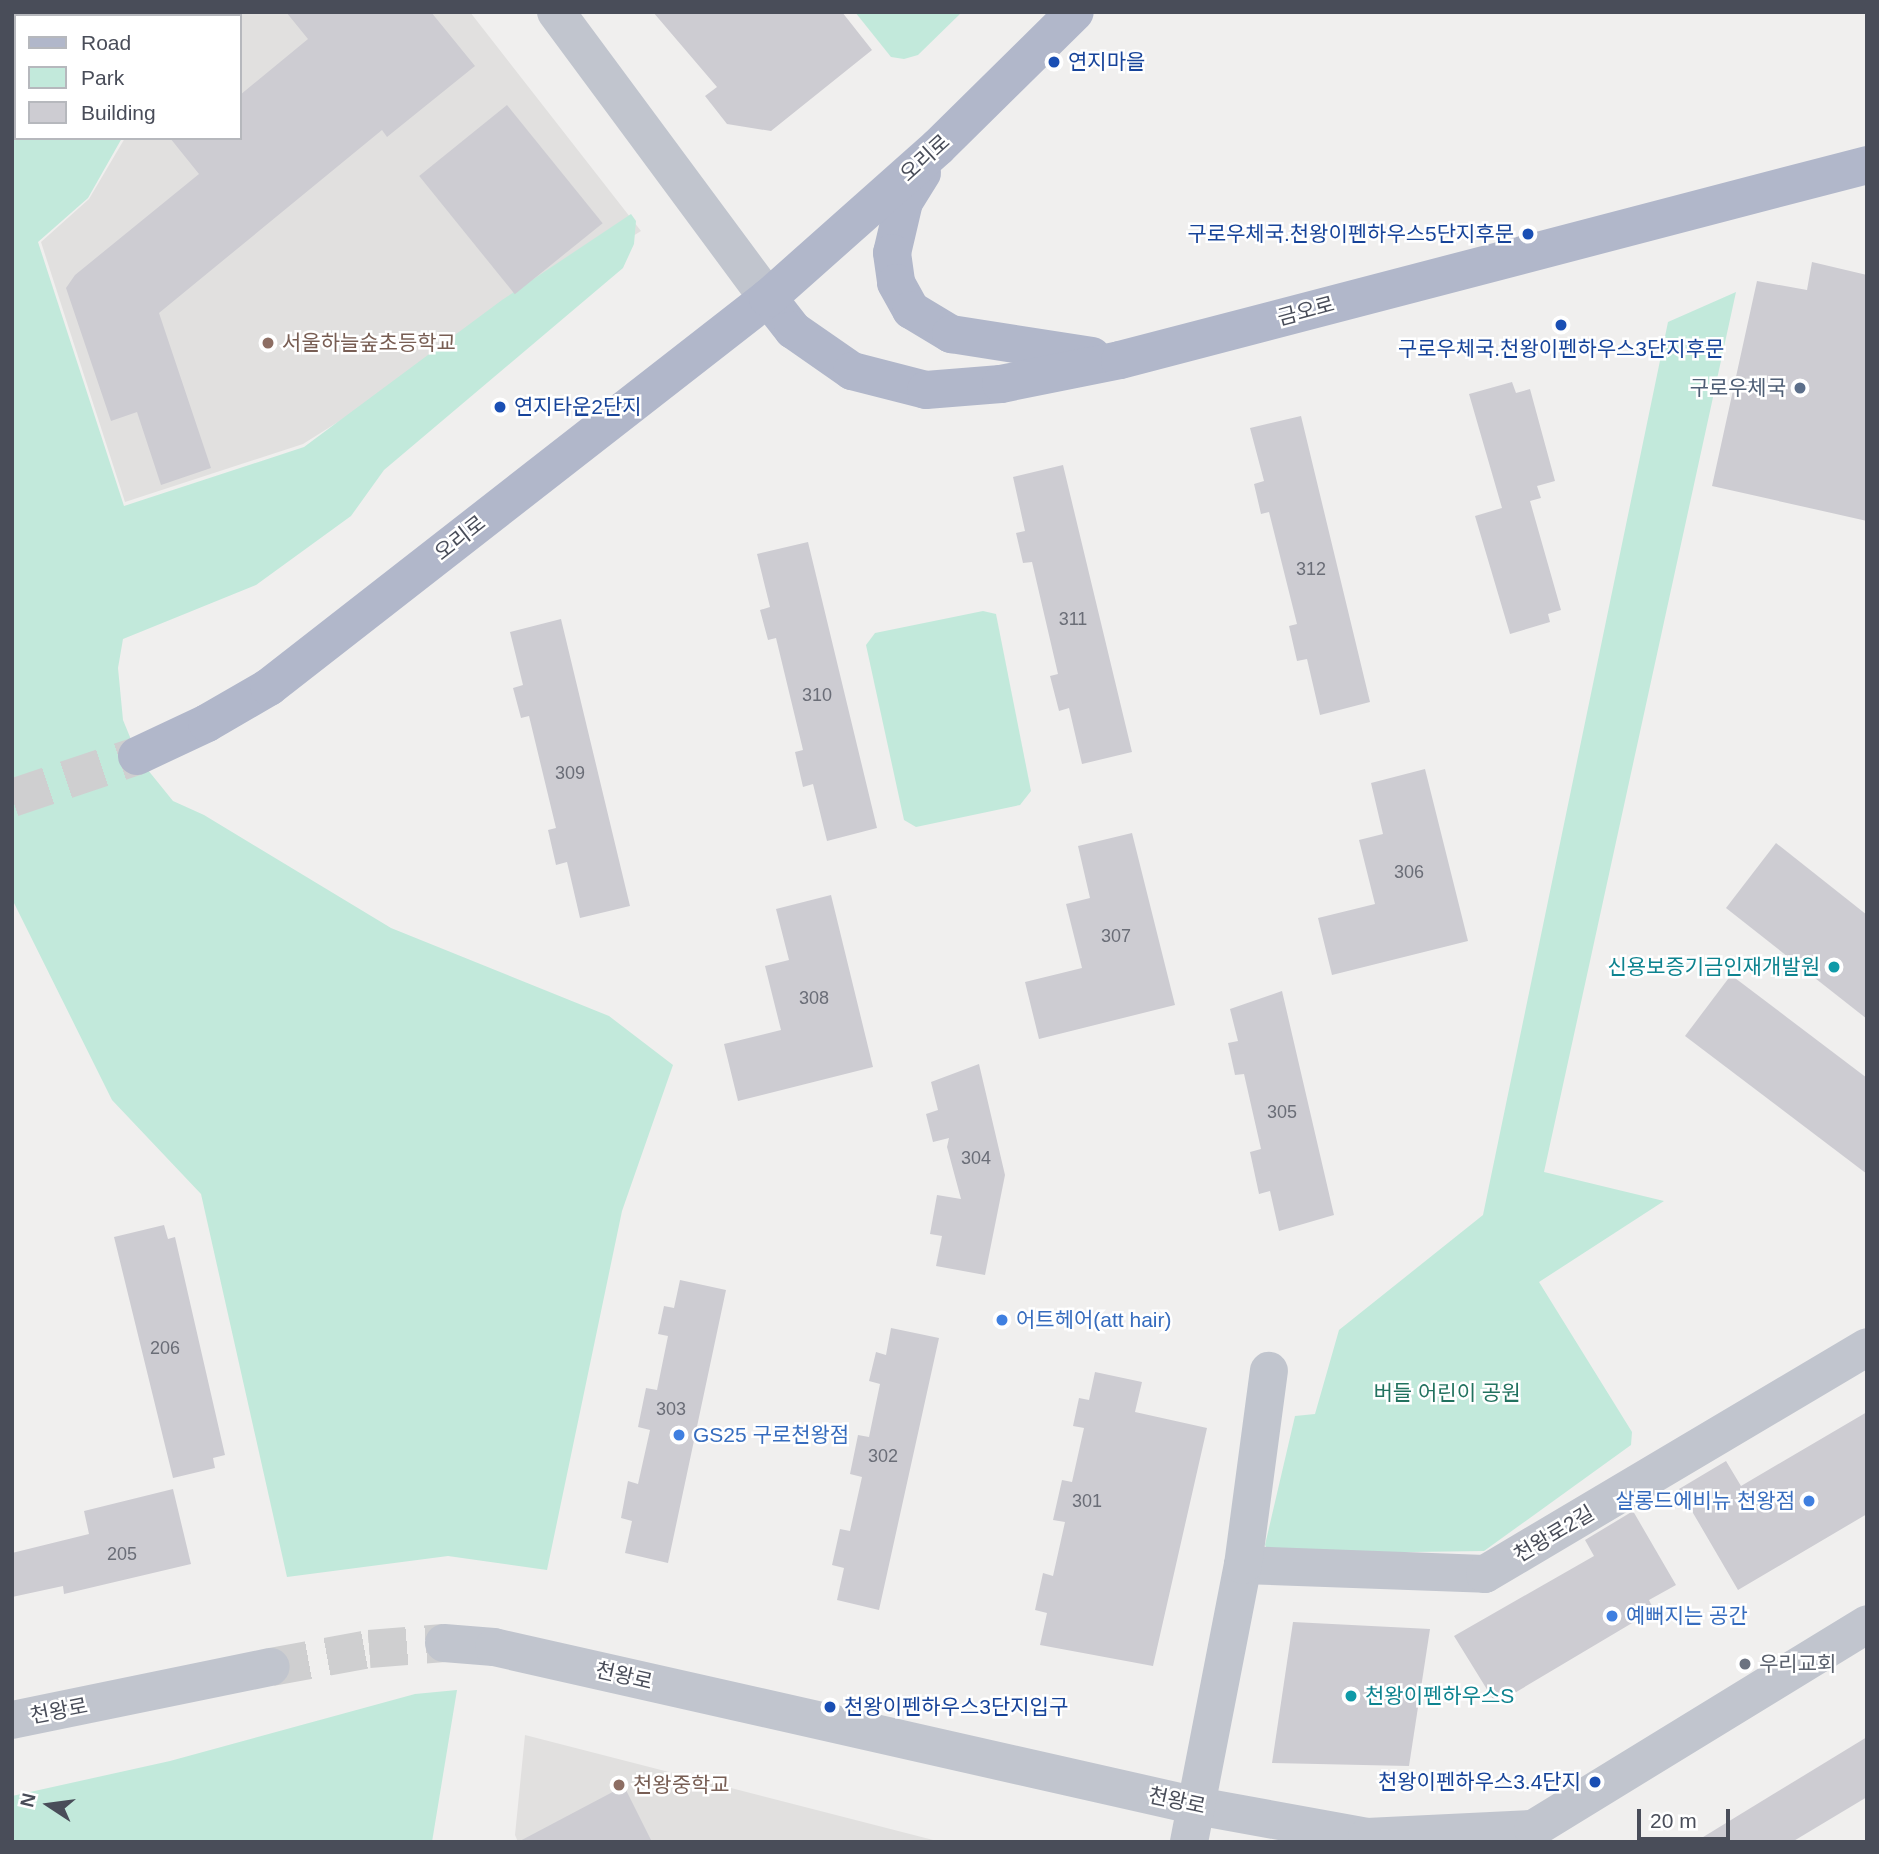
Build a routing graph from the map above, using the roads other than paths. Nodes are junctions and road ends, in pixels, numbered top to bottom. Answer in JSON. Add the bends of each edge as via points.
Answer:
{"nodes":[{"id":1,"x":556,"y":12,"type":"edge"},
{"id":2,"x":1075,"y":12,"type":"edge"},
{"id":3,"x":938,"y":147,"type":"junction"},
{"id":4,"x":1867,"y":164,"type":"edge"},
{"id":5,"x":768,"y":298,"type":"junction"},
{"id":6,"x":1120,"y":360,"type":"junction"},
{"id":7,"x":137,"y":755,"type":"tunnel mouth"},
{"id":8,"x":1867,"y":1347,"type":"edge"},
{"id":9,"x":1269,"y":1371,"type":"dead end"},
{"id":10,"x":1243,"y":1565,"type":"junction"},
{"id":11,"x":1867,"y":1625,"type":"edge"},
{"id":12,"x":444,"y":1643,"type":"tunnel mouth"},
{"id":13,"x":271,"y":1667,"type":"tunnel mouth"},
{"id":14,"x":12,"y":1720,"type":"edge"},
{"id":15,"x":1193,"y":1824,"type":"edge"}],
"edges":[{"from":1,"to":5,"type":"street"},
{"from":2,"to":3,"type":"main road","name":"오리로"},
{"from":3,"to":5,"type":"main road","name":"오리로"},
{"from":3,"to":6,"type":"main road","via":[[904,202],[895,229],[896,283],[911,310],[951,334]]},
{"from":4,"to":6,"type":"main road","name":"금오로"},
{"from":5,"to":6,"type":"main road","name":"금오로","via":[[793,330],[818,351],[852,371],[888,384],[961,389]]},
{"from":5,"to":7,"type":"main road","name":"오리로","via":[[269,687],[207,723]]},
{"from":8,"to":10,"type":"street","name":"천왕로2길","via":[[1485,1574]]},
{"from":9,"to":10,"type":"street"},
{"from":10,"to":15,"type":"street"},
{"from":11,"to":15,"type":"street","name":"천왕로","via":[[1533,1829],[1367,1837]]},
{"from":12,"to":15,"type":"street","name":"천왕로","via":[[494,1647]]},
{"from":13,"to":14,"type":"street","name":"천왕로"}]}
